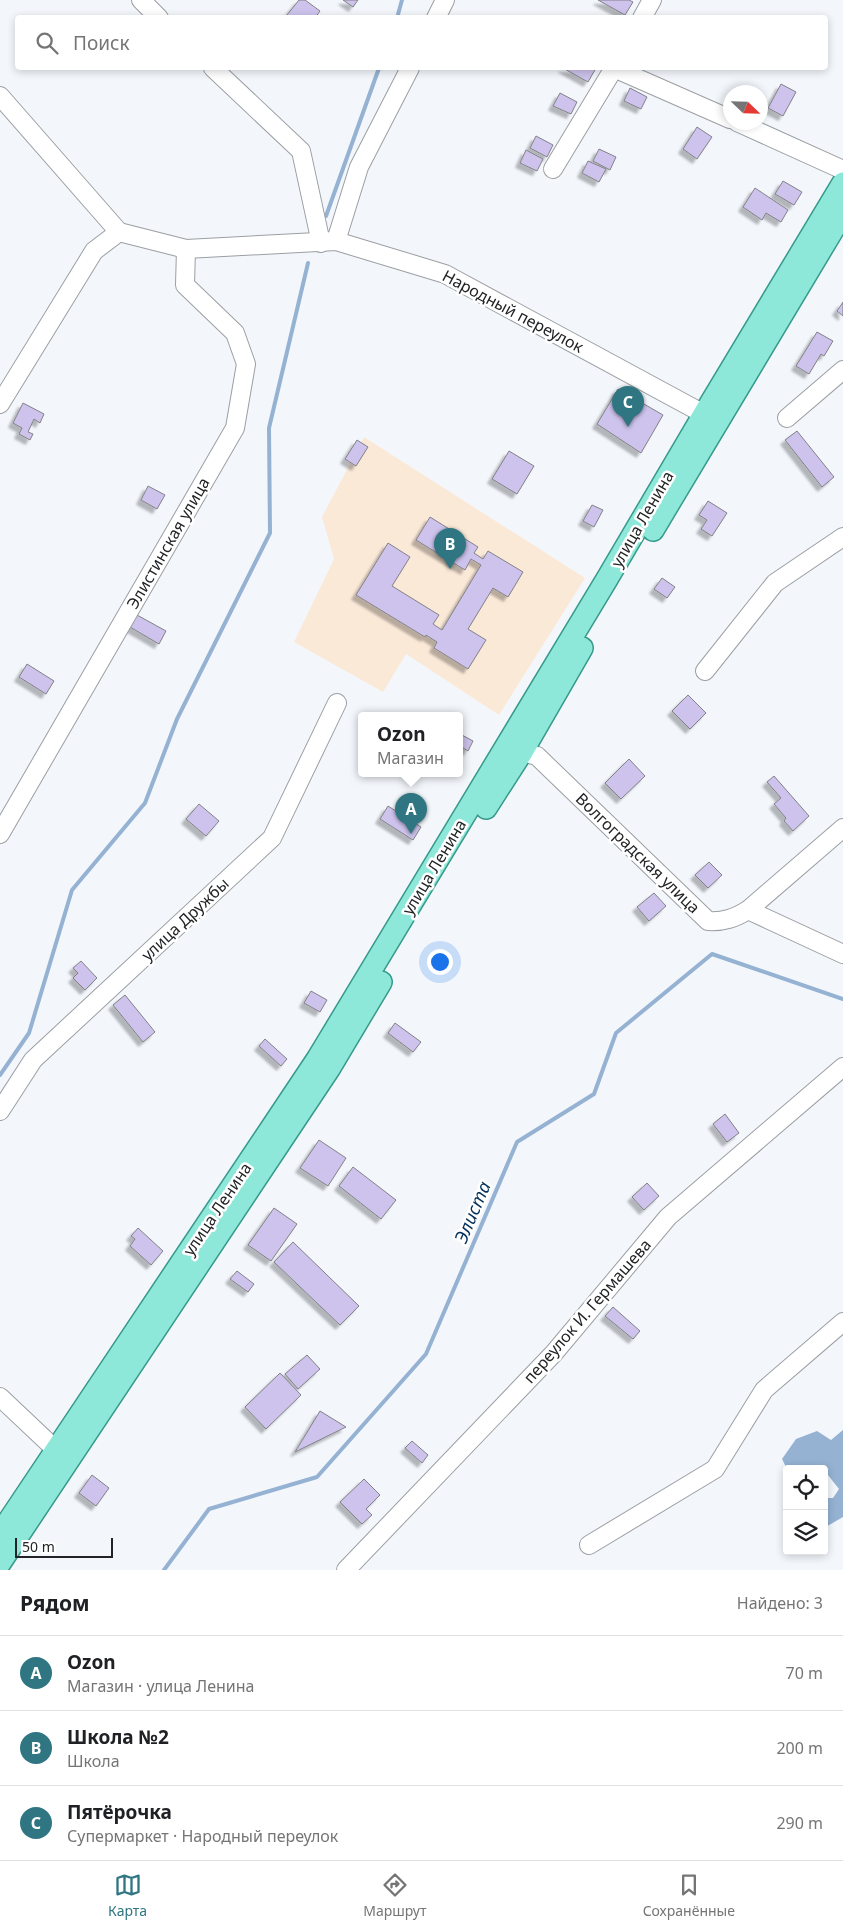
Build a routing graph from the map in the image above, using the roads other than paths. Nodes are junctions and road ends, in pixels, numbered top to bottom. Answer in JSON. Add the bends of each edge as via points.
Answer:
{"nodes":[{"id":1,"x":141,"y":0,"type":"edge"},
{"id":2,"x":445,"y":0,"type":"edge"},
{"id":3,"x":652,"y":0,"type":"edge"},
{"id":4,"x":156,"y":15,"type":"edge"},
{"id":5,"x":438,"y":15,"type":"edge"},
{"id":6,"x":644,"y":15,"type":"edge"},
{"id":7,"x":215,"y":70,"type":"edge"},
{"id":8,"x":409,"y":70,"type":"edge"},
{"id":9,"x":613,"y":70,"type":"edge"},
{"id":10,"x":619,"y":70,"type":"edge"},
{"id":11,"x":0,"y":96,"type":"edge"},
{"id":12,"x":723,"y":116,"type":"edge"},
{"id":13,"x":755,"y":130,"type":"edge"},
{"id":14,"x":553,"y":169,"type":"dead end"},
{"id":15,"x":843,"y":170,"type":"edge"},
{"id":16,"x":843,"y":183,"type":"edge"},
{"id":17,"x":843,"y":213,"type":"edge"},
{"id":18,"x":119,"y":232,"type":"junction"},
{"id":19,"x":329,"y":242,"type":"junction"},
{"id":20,"x":186,"y":249,"type":"junction"},
{"id":21,"x":843,"y":370,"type":"edge"},
{"id":22,"x":0,"y":404,"type":"edge"},
{"id":23,"x":711,"y":418,"type":"junction"},
{"id":24,"x":787,"y":418,"type":"dead end"},
{"id":25,"x":843,"y":537,"type":"edge"},
{"id":26,"x":705,"y":671,"type":"dead end"},
{"id":27,"x":337,"y":703,"type":"dead end"},
{"id":28,"x":515,"y":747,"type":"junction"},
{"id":29,"x":843,"y":828,"type":"edge"},
{"id":30,"x":0,"y":834,"type":"edge"},
{"id":31,"x":748,"y":910,"type":"junction"},
{"id":32,"x":843,"y":954,"type":"edge"},
{"id":33,"x":843,"y":1067,"type":"edge"},
{"id":34,"x":0,"y":1111,"type":"edge"},
{"id":35,"x":843,"y":1322,"type":"edge"},
{"id":36,"x":0,"y":1397,"type":"edge"},
{"id":37,"x":63,"y":1454,"type":"junction"},
{"id":38,"x":0,"y":1534,"type":"edge"},
{"id":39,"x":589,"y":1546,"type":"dead end"},
{"id":40,"x":0,"y":1563,"type":"edge"},
{"id":41,"x":346,"y":1570,"type":"edge"}],
"edges":[{"from":1,"to":4,"type":"street"},
{"from":2,"to":5,"type":"street"},
{"from":3,"to":6,"type":"street"},
{"from":7,"to":19,"type":"street","via":[[301,151]]},
{"from":8,"to":19,"type":"street","via":[[359,167]]},
{"from":9,"to":14,"type":"street"},
{"from":10,"to":12,"type":"street"},
{"from":11,"to":18,"type":"street"},
{"from":13,"to":15,"type":"street"},
{"from":16,"to":23,"type":"main road","name":"улица Ленина"},
{"from":17,"to":23,"type":"main road","name":"улица Ленина"},
{"from":18,"to":20,"type":"street","name":"Народный переулок"},
{"from":18,"to":22,"type":"street","via":[[94,251]]},
{"from":19,"to":20,"type":"street","name":"Народный переулок"},
{"from":19,"to":23,"type":"street","name":"Народный переулок","via":[[445,274]]},
{"from":20,"to":30,"type":"street","name":"Элистинская улица","via":[[185,285],[235,334],[246,364],[235,428]]},
{"from":21,"to":24,"type":"street"},
{"from":23,"to":28,"type":"main road","name":"улица Ленина","via":[[600,617]]},
{"from":25,"to":26,"type":"street","via":[[775,583]]},
{"from":27,"to":34,"type":"street","name":"улица Дружбы","via":[[272,838],[33,1060]]},
{"from":28,"to":31,"type":"street","name":"Волгоградская улица","via":[[536,756],[708,921],[721,922]]},
{"from":28,"to":37,"type":"main road","name":"улица Ленина","via":[[485,810],[329,1069]]},
{"from":29,"to":31,"type":"street","name":"Волгоградская улица"},
{"from":31,"to":32,"type":"street"},
{"from":33,"to":41,"type":"street","name":"переулок И. Гермашева","via":[[668,1217],[554,1353]]},
{"from":35,"to":39,"type":"street","via":[[764,1390],[715,1469]]},
{"from":36,"to":37,"type":"street"},
{"from":37,"to":38,"type":"main road","name":"улица Ленина"},
{"from":37,"to":40,"type":"main road","name":"улица Ленина"}]}
